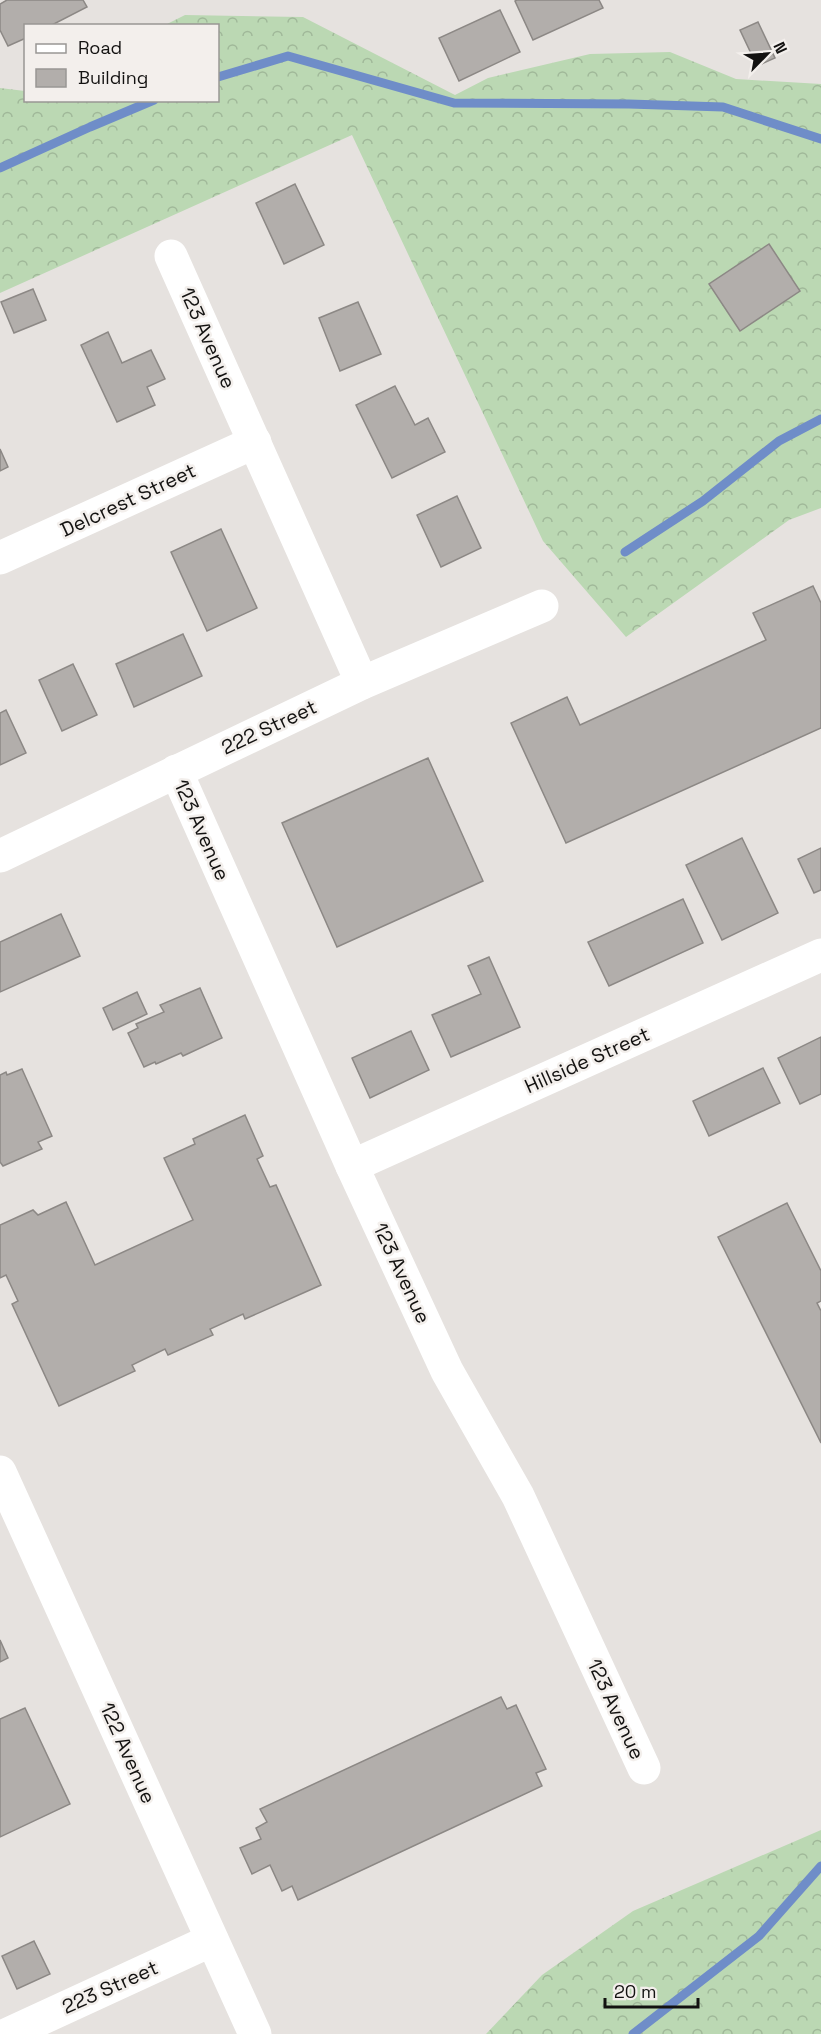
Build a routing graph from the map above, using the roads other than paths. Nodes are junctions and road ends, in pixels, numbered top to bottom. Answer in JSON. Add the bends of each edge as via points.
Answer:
{"nodes":[{"id":1,"x":171,"y":256,"type":"dead end"},
{"id":2,"x":255,"y":442,"type":"junction"},
{"id":3,"x":0,"y":558,"type":"edge"},
{"id":4,"x":542,"y":606,"type":"dead end"},
{"id":5,"x":362,"y":683,"type":"junction"},
{"id":6,"x":176,"y":771,"type":"junction"},
{"id":7,"x":0,"y":856,"type":"edge"},
{"id":8,"x":821,"y":955,"type":"edge"},
{"id":9,"x":352,"y":1166,"type":"junction"},
{"id":10,"x":0,"y":1472,"type":"edge"},
{"id":11,"x":644,"y":1768,"type":"dead end"},
{"id":12,"x":212,"y":1940,"type":"junction"},
{"id":13,"x":8,"y":2034,"type":"edge"},
{"id":14,"x":255,"y":2034,"type":"edge"}],
"edges":[{"from":1,"to":2,"type":"street","name":"123 Avenue"},
{"from":2,"to":3,"type":"street","name":"Delcrest Street"},
{"from":2,"to":5,"type":"street","name":"123 Avenue"},
{"from":4,"to":5,"type":"street","name":"222 Street"},
{"from":5,"to":6,"type":"street","name":"222 Street"},
{"from":6,"to":7,"type":"street","name":"222 Street"},
{"from":6,"to":9,"type":"street","name":"123 Avenue"},
{"from":8,"to":9,"type":"street","name":"Hillside Street"},
{"from":9,"to":11,"type":"street","name":"123 Avenue","via":[[447,1371],[518,1496]]},
{"from":10,"to":12,"type":"street","name":"122 Avenue"},
{"from":12,"to":13,"type":"street","name":"223 Street"},
{"from":12,"to":14,"type":"street","name":"122 Avenue"}]}
